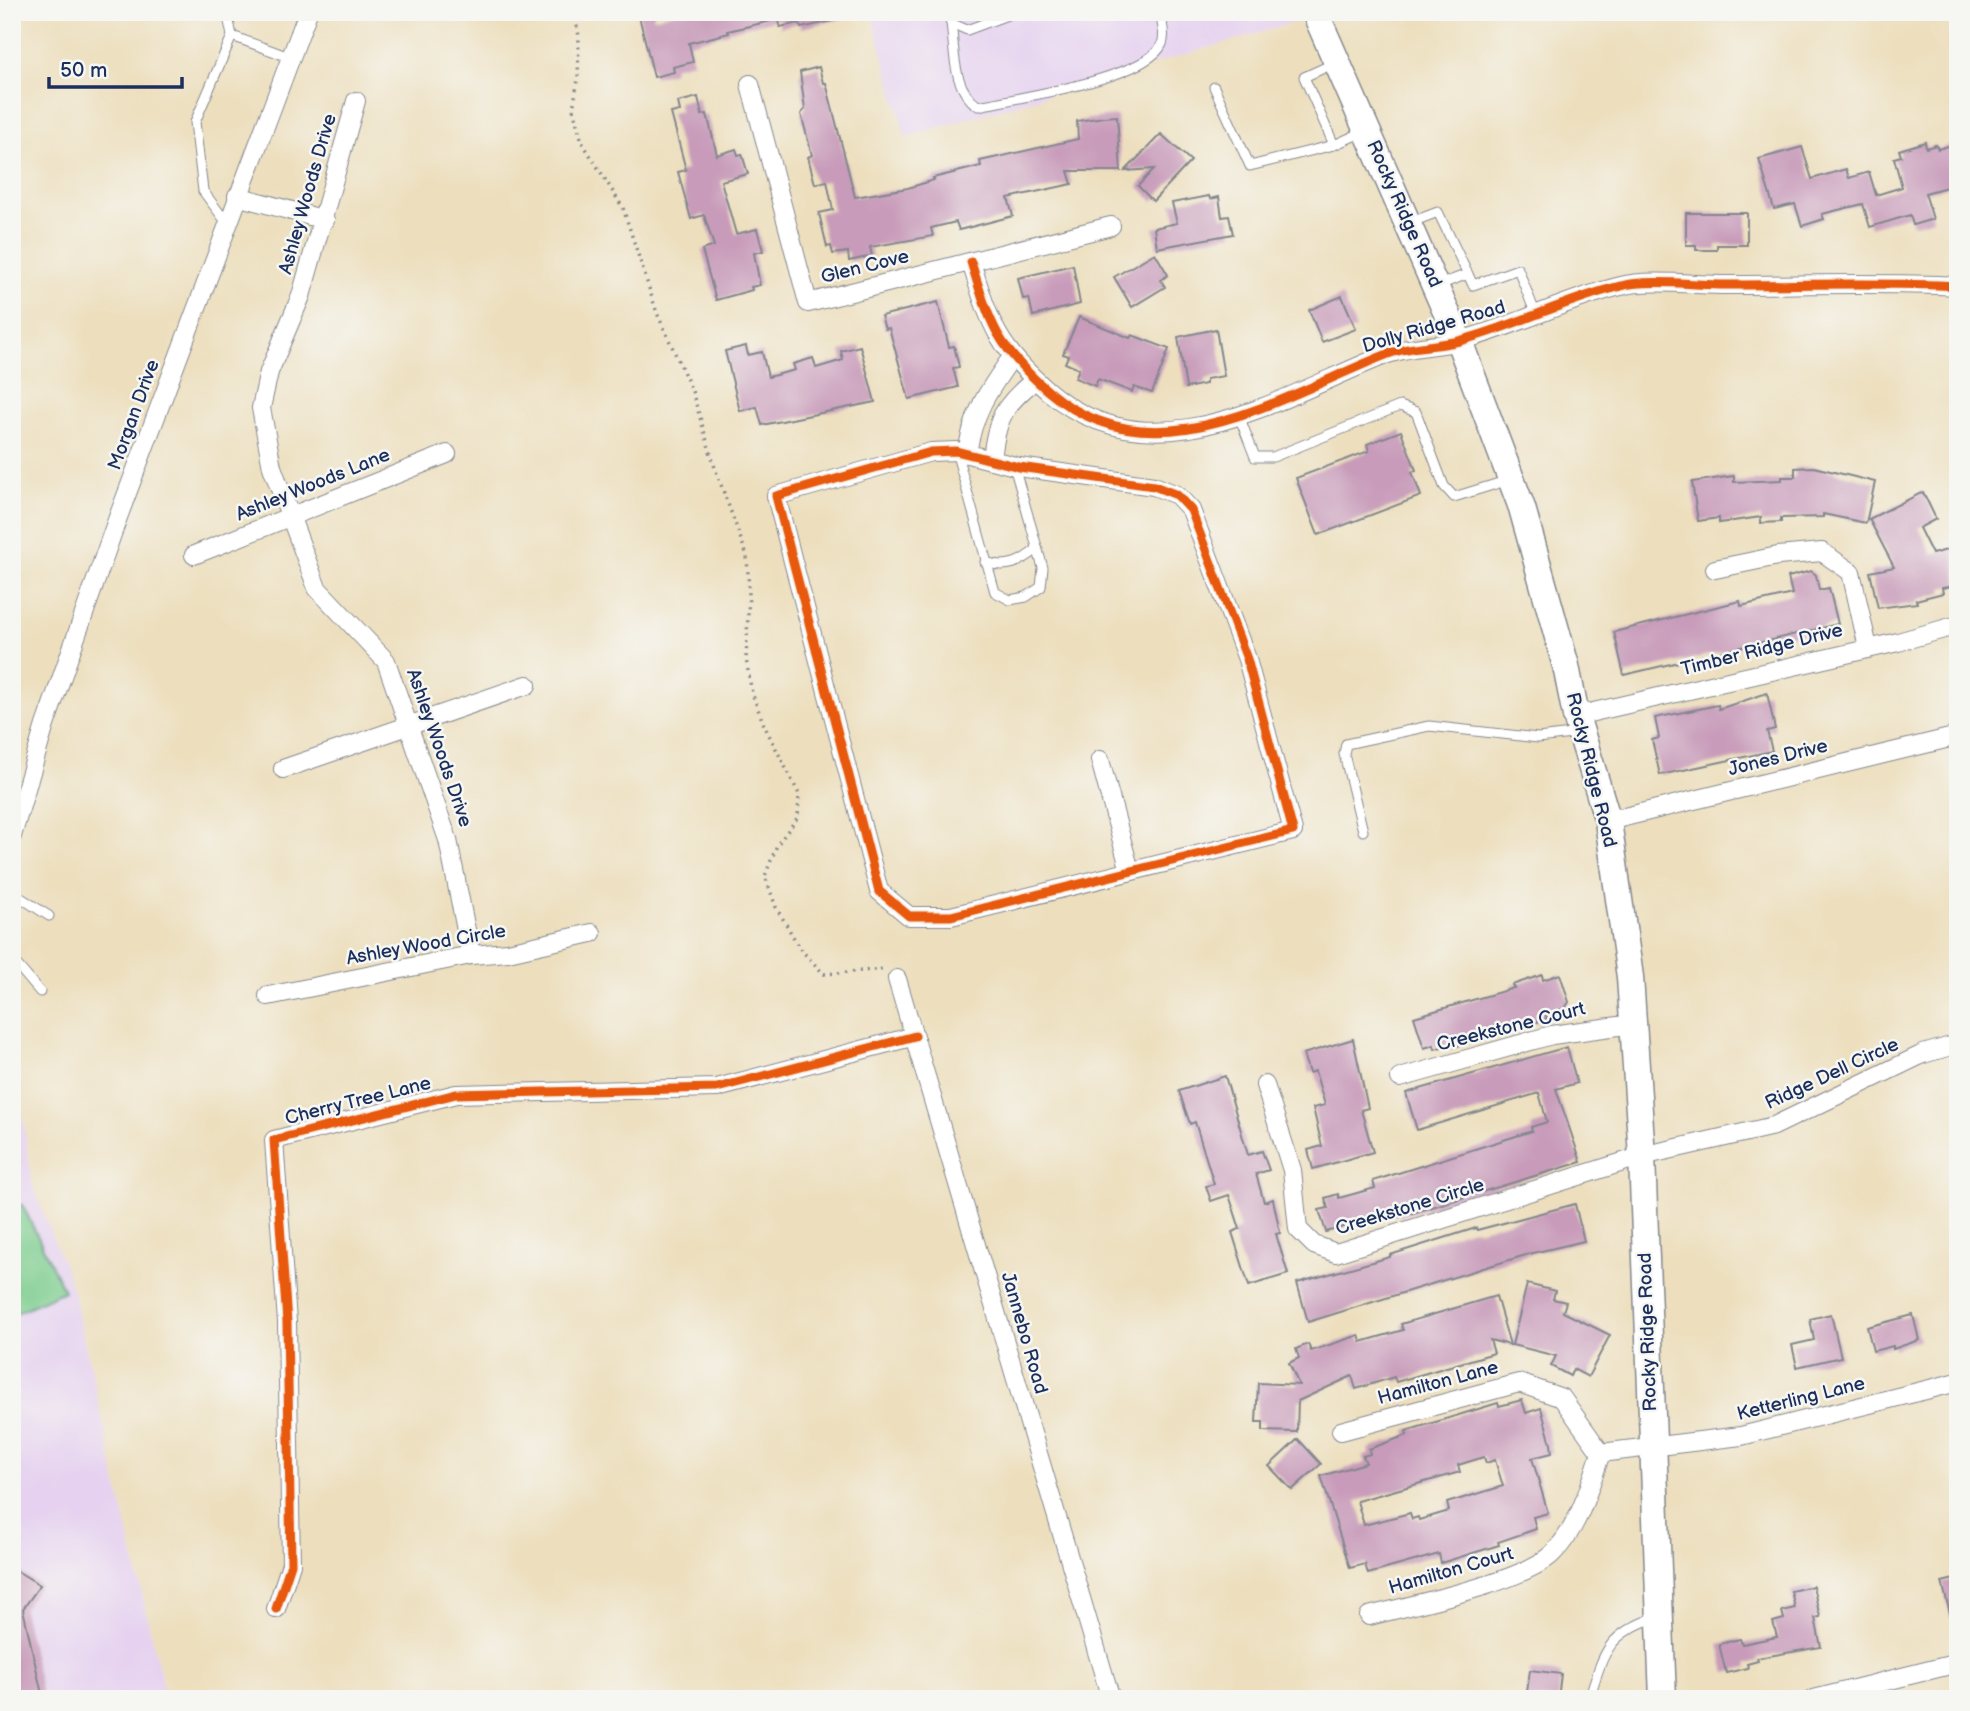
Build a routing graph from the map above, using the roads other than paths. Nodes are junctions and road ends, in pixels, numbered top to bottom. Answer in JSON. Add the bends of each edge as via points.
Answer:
{"nodes":[{"id":1,"x":228,"y":12,"type":"edge"},
{"id":2,"x":308,"y":12,"type":"edge"},
{"id":3,"x":947,"y":12,"type":"edge"},
{"id":4,"x":1158,"y":12,"type":"edge"},
{"id":5,"x":1315,"y":12,"type":"edge"},
{"id":6,"x":1009,"y":13,"type":"edge"},
{"id":7,"x":951,"y":23,"type":"junction"},
{"id":8,"x":232,"y":36,"type":"junction"},
{"id":9,"x":289,"y":57,"type":"junction"},
{"id":10,"x":1337,"y":62,"type":"junction"},
{"id":11,"x":750,"y":84,"type":"dead end"},
{"id":12,"x":1214,"y":87,"type":"dead end"},
{"id":13,"x":356,"y":101,"type":"dead end"},
{"id":14,"x":1367,"y":130,"type":"junction"},
{"id":15,"x":1334,"y":145,"type":"junction"},
{"id":16,"x":237,"y":196,"type":"junction"},
{"id":17,"x":325,"y":220,"type":"junction"},
{"id":18,"x":227,"y":223,"type":"junction"},
{"id":19,"x":1408,"y":224,"type":"junction"},
{"id":20,"x":1111,"y":226,"type":"dead end"},
{"id":21,"x":971,"y":262,"type":"junction"},
{"id":22,"x":1468,"y":274,"type":"junction"},
{"id":23,"x":1435,"y":286,"type":"junction"},
{"id":24,"x":1958,"y":286,"type":"edge"},
{"id":25,"x":1536,"y":315,"type":"junction"},
{"id":26,"x":1459,"y":341,"type":"junction"},
{"id":27,"x":1013,"y":357,"type":"junction"},
{"id":28,"x":1035,"y":380,"type":"junction"},
{"id":29,"x":1239,"y":416,"type":"junction"},
{"id":30,"x":962,"y":452,"type":"junction"},
{"id":31,"x":447,"y":454,"type":"dead end"},
{"id":32,"x":992,"y":460,"type":"junction"},
{"id":33,"x":1014,"y":466,"type":"junction"},
{"id":34,"x":1511,"y":480,"type":"junction"},
{"id":35,"x":290,"y":517,"type":"junction"},
{"id":36,"x":1037,"y":549,"type":"junction"},
{"id":37,"x":194,"y":555,"type":"dead end"},
{"id":38,"x":985,"y":562,"type":"junction"},
{"id":39,"x":1716,"y":569,"type":"dead end"},
{"id":40,"x":1958,"y":625,"type":"edge"},
{"id":41,"x":1868,"y":648,"type":"junction"},
{"id":42,"x":527,"y":685,"type":"dead end"},
{"id":43,"x":1579,"y":724,"type":"junction"},
{"id":44,"x":410,"y":727,"type":"junction"},
{"id":45,"x":1958,"y":736,"type":"edge"},
{"id":46,"x":1100,"y":760,"type":"dead end"},
{"id":47,"x":283,"y":769,"type":"dead end"},
{"id":48,"x":1608,"y":821,"type":"junction"},
{"id":49,"x":1363,"y":831,"type":"dead end"},
{"id":50,"x":12,"y":836,"type":"edge"},
{"id":51,"x":1130,"y":871,"type":"junction"},
{"id":52,"x":12,"y":892,"type":"edge"},
{"id":53,"x":49,"y":916,"type":"dead end"},
{"id":54,"x":592,"y":933,"type":"dead end"},
{"id":55,"x":471,"y":955,"type":"junction"},
{"id":56,"x":12,"y":959,"type":"edge"},
{"id":57,"x":897,"y":979,"type":"road end"},
{"id":58,"x":40,"y":992,"type":"dead end"},
{"id":59,"x":268,"y":996,"type":"dead end"},
{"id":60,"x":1633,"y":1024,"type":"junction"},
{"id":61,"x":915,"y":1036,"type":"junction"},
{"id":62,"x":1958,"y":1044,"type":"edge"},
{"id":63,"x":1401,"y":1078,"type":"dead end"},
{"id":64,"x":1265,"y":1085,"type":"dead end"},
{"id":65,"x":1642,"y":1156,"type":"junction"},
{"id":66,"x":1958,"y":1382,"type":"edge"},
{"id":67,"x":1340,"y":1431,"type":"dead end"},
{"id":68,"x":1652,"y":1449,"type":"junction"},
{"id":69,"x":1601,"y":1453,"type":"junction"},
{"id":70,"x":276,"y":1609,"type":"dead end"},
{"id":71,"x":1369,"y":1616,"type":"dead end"},
{"id":72,"x":1659,"y":1616,"type":"junction"},
{"id":73,"x":1958,"y":1663,"type":"edge"},
{"id":74,"x":1111,"y":1699,"type":"edge"},
{"id":75,"x":1589,"y":1699,"type":"edge"},
{"id":76,"x":1663,"y":1699,"type":"edge"},
{"id":77,"x":1814,"y":1699,"type":"edge"}],
"edges":[{"from":1,"to":8,"type":"lane"},
{"from":2,"to":9,"type":"street","name":"Morgan Drive"},
{"from":3,"to":7,"type":"lane"},
{"from":4,"to":7,"type":"lane","via":[[1162,43],[1146,63],[1108,78],[978,106],[960,88]]},
{"from":5,"to":10,"type":"main road","name":"Rocky Ridge Road"},
{"from":6,"to":7,"type":"lane","via":[[967,30]]},
{"from":8,"to":9,"type":"lane"},
{"from":8,"to":18,"type":"lane","via":[[195,122],[203,191]]},
{"from":9,"to":16,"type":"street","name":"Morgan Drive"},
{"from":10,"to":14,"type":"main road","name":"Rocky Ridge Road"},
{"from":10,"to":15,"type":"lane","via":[[1304,77]]},
{"from":11,"to":21,"type":"street","name":"Glen Cove","via":[[808,303]]},
{"from":12,"to":15,"type":"lane","via":[[1250,166]]},
{"from":13,"to":17,"type":"street","name":"Ashley Woods Drive"},
{"from":14,"to":15,"type":"lane"},
{"from":14,"to":19,"type":"main road","name":"Rocky Ridge Road"},
{"from":16,"to":17,"type":"street"},
{"from":16,"to":18,"type":"street","name":"Morgan Drive"},
{"from":17,"to":35,"type":"street","name":"Ashley Woods Drive","via":[[301,296],[269,372],[261,408],[272,467]]},
{"from":18,"to":50,"type":"street","name":"Morgan Drive","via":[[67,660]]},
{"from":19,"to":22,"type":"lane","via":[[1438,212]]},
{"from":19,"to":23,"type":"main road","name":"Rocky Ridge Road"},
{"from":20,"to":21,"type":"street","name":"Glen Cove"},
{"from":21,"to":27,"type":"street","name":"Dolly Ridge Road","via":[[989,323]]},
{"from":22,"to":23,"type":"lane"},
{"from":22,"to":25,"type":"lane","via":[[1473,285],[1518,269]]},
{"from":23,"to":26,"type":"main road","name":"Rocky Ridge Road"},
{"from":24,"to":25,"type":"street","name":"Dolly Ridge Road","via":[[1623,285]]},
{"from":25,"to":26,"type":"street","name":"Dolly Ridge Road"},
{"from":26,"to":29,"type":"street","name":"Dolly Ridge Road","via":[[1387,354]]},
{"from":26,"to":34,"type":"main road","name":"Rocky Ridge Road"},
{"from":27,"to":28,"type":"street","name":"Dolly Ridge Road"},
{"from":27,"to":30,"type":"street","via":[[979,407]]},
{"from":28,"to":29,"type":"street","name":"Dolly Ridge Road","via":[[1066,407],[1095,422],[1123,429],[1197,428]]},
{"from":28,"to":32,"type":"street","via":[[1010,400],[995,430]]},
{"from":29,"to":34,"type":"lane","via":[[1255,457],[1273,457],[1400,406],[1416,412],[1444,486],[1454,498]]},
{"from":30,"to":32,"type":"street"},
{"from":30,"to":38,"type":"lane"},
{"from":30,"to":51,"type":"street","via":[[931,452],[776,496],[879,891],[909,916],[951,916]]},
{"from":31,"to":35,"type":"street","name":"Ashley Woods Lane"},
{"from":32,"to":33,"type":"street"},
{"from":33,"to":36,"type":"lane"},
{"from":33,"to":51,"type":"street","via":[[1154,486],[1177,495],[1191,510],[1247,659],[1293,831]]},
{"from":34,"to":43,"type":"main road","name":"Rocky Ridge Road"},
{"from":35,"to":37,"type":"street","name":"Ashley Woods Lane"},
{"from":35,"to":44,"type":"street","name":"Ashley Woods Drive","via":[[317,588],[387,661]]},
{"from":36,"to":38,"type":"lane","via":[[1021,562]]},
{"from":36,"to":38,"type":"lane","via":[[1043,568],[1041,587],[1026,597],[1010,600],[995,592]]},
{"from":39,"to":41,"type":"street","via":[[1822,552],[1851,572]]},
{"from":40,"to":41,"type":"street","name":"Timber Ridge Drive"},
{"from":41,"to":43,"type":"street","name":"Timber Ridge Drive"},
{"from":42,"to":44,"type":"street"},
{"from":43,"to":48,"type":"main road","name":"Rocky Ridge Road"},
{"from":43,"to":49,"type":"lane","via":[[1538,738],[1429,726],[1346,744],[1344,754]]},
{"from":44,"to":47,"type":"street"},
{"from":44,"to":55,"type":"street","name":"Ashley Woods Drive","via":[[448,840]]},
{"from":45,"to":48,"type":"street","name":"Jones Drive"},
{"from":46,"to":51,"type":"street"},
{"from":48,"to":60,"type":"main road","name":"Rocky Ridge Road"},
{"from":52,"to":53,"type":"lane"},
{"from":54,"to":55,"type":"street","name":"Ashley Wood Circle","via":[[508,952]]},
{"from":55,"to":59,"type":"street","name":"Ashley Wood Circle"},
{"from":56,"to":58,"type":"lane"},
{"from":57,"to":61,"type":"street","name":"Jannebo Road"},
{"from":60,"to":63,"type":"street","name":"Creekstone Court","via":[[1552,1035]]},
{"from":60,"to":65,"type":"main road","name":"Rocky Ridge Road"},
{"from":61,"to":70,"type":"street","name":"Cherry Tree Lane","via":[[717,1088],[456,1094],[274,1140],[287,1322],[291,1564]]},
{"from":61,"to":74,"type":"street","name":"Jannebo Road"},
{"from":62,"to":65,"type":"street","name":"Ridge Dell Circle","via":[[1923,1054],[1774,1126]]},
{"from":64,"to":65,"type":"street","name":"Creekstone Circle","via":[[1292,1170],[1298,1229],[1314,1245],[1336,1253]]},
{"from":65,"to":68,"type":"main road","name":"Rocky Ridge Road"},
{"from":66,"to":68,"type":"street","name":"Ketterling Lane","via":[[1741,1436]]},
{"from":67,"to":69,"type":"street","name":"Hamilton Lane","via":[[1519,1383],[1562,1398]]},
{"from":68,"to":69,"type":"street"},
{"from":68,"to":72,"type":"main road","name":"Rocky Ridge Road"},
{"from":69,"to":71,"type":"street","name":"Hamilton Court","via":[[1579,1516],[1552,1554],[1523,1573]]},
{"from":72,"to":75,"type":"lane","via":[[1628,1627],[1615,1638]]},
{"from":72,"to":76,"type":"main road","name":"Rocky Ridge Road"},
{"from":73,"to":77,"type":"street"}]}
